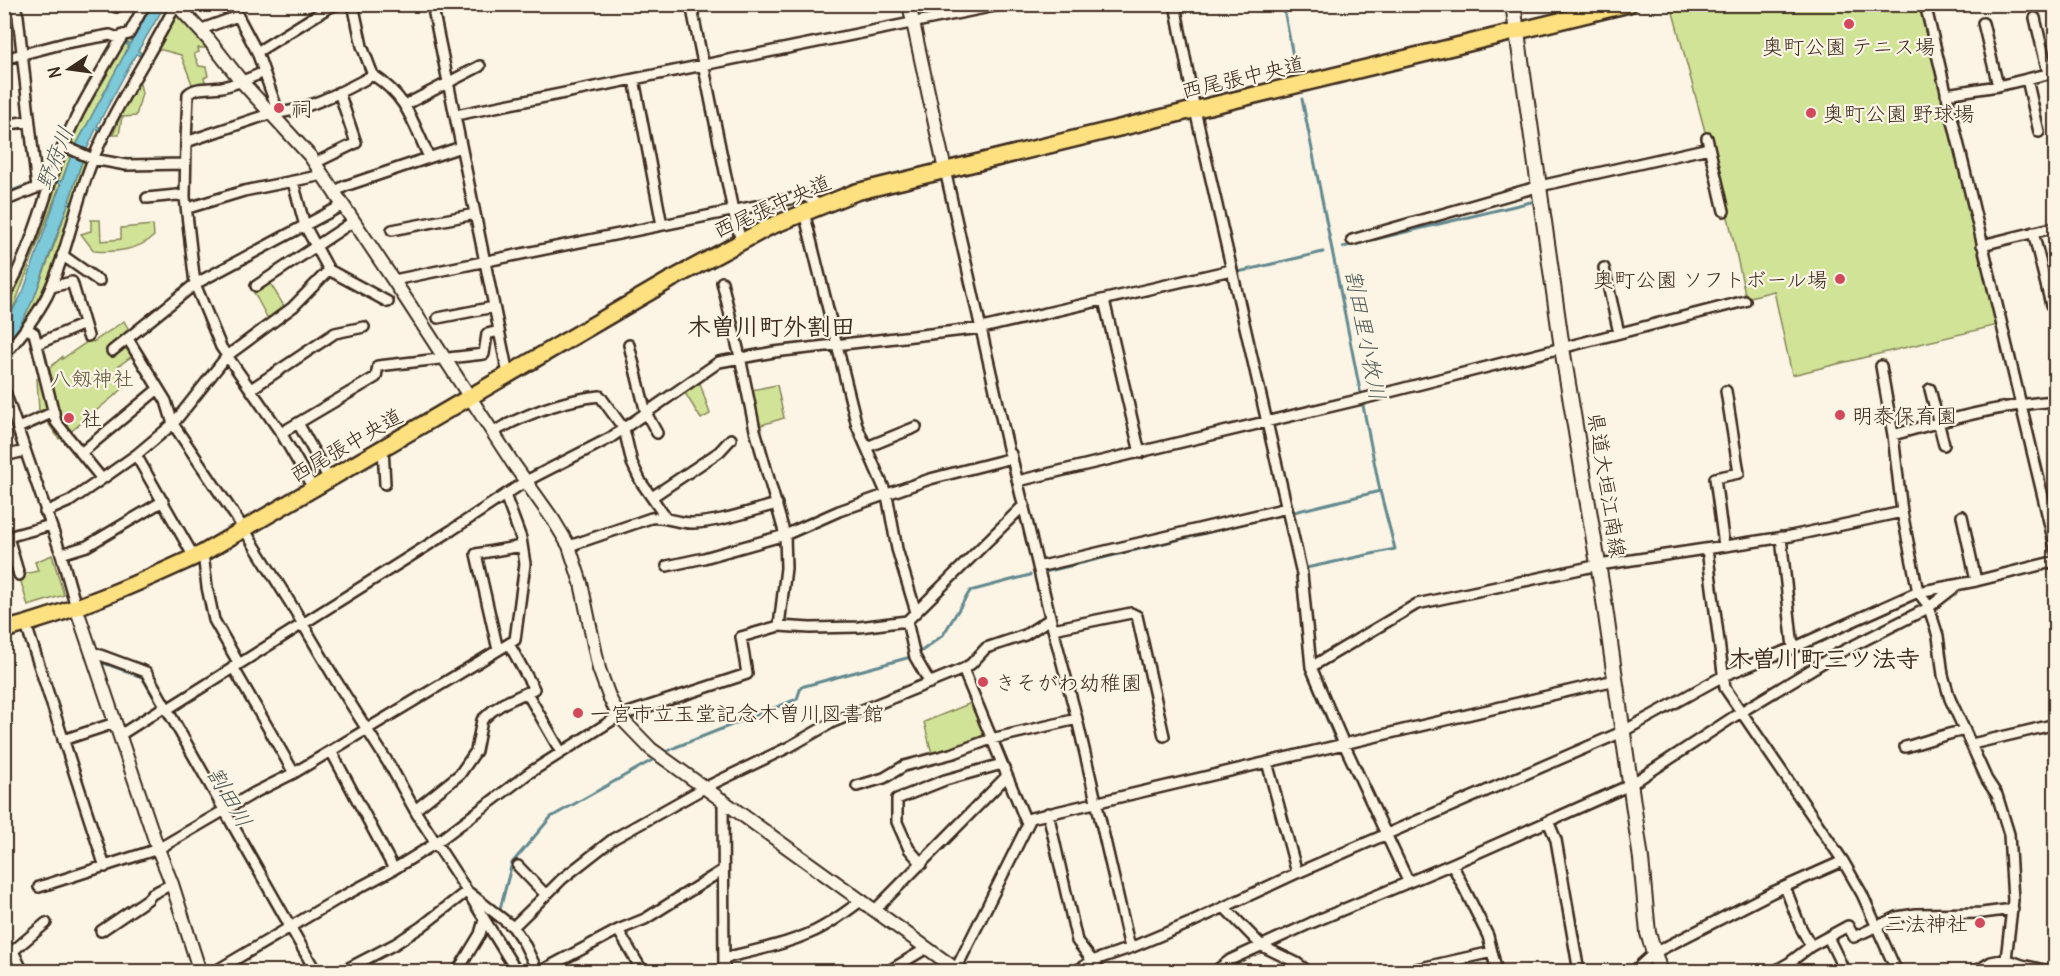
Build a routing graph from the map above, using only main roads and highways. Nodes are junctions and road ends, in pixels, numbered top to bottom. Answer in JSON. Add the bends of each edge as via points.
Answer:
{"nodes":[{"id":1,"x":1513,"y":4,"type":"edge"},
{"id":2,"x":1629,"y":4,"type":"edge"},
{"id":3,"x":1517,"y":31,"type":"junction"},
{"id":4,"x":4,"y":630,"type":"edge"},
{"id":5,"x":1660,"y":972,"type":"edge"}],
"edges":[{"from":1,"to":3,"type":"main road","name":"県道大垣江南線"},
{"from":2,"to":3,"type":"main road","name":"西尾張中央道"},
{"from":3,"to":4,"type":"main road","name":"西尾張中央道","via":[[856,192],[820,205],[741,241],[199,555],[151,578]]},
{"from":3,"to":5,"type":"main road","name":"県道大垣江南線","via":[[1562,348],[1599,565],[1648,933]]}]}
